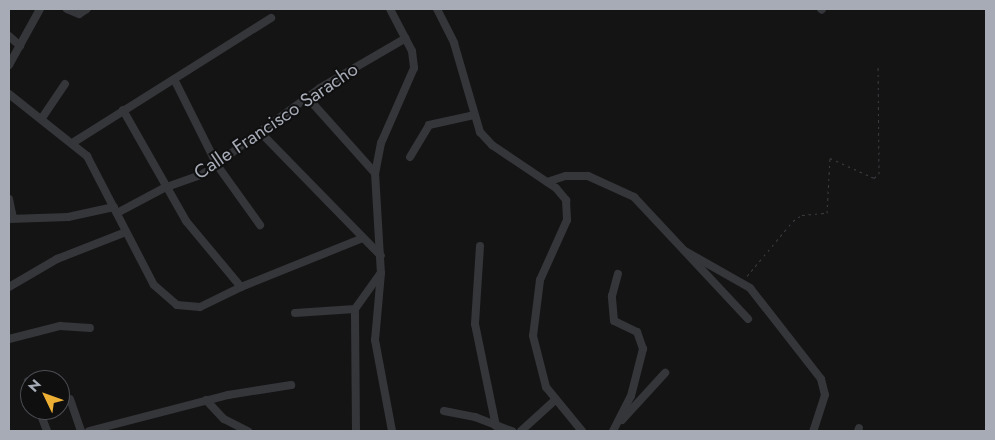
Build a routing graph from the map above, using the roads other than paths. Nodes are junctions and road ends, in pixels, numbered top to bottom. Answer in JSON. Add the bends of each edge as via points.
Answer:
{"nodes":[{"id":1,"x":40,"y":9,"type":"edge"},
{"id":2,"x":67,"y":9,"type":"edge"},
{"id":3,"x":86,"y":9,"type":"edge"},
{"id":4,"x":390,"y":9,"type":"edge"},
{"id":5,"x":437,"y":9,"type":"edge"},
{"id":6,"x":271,"y":18,"type":"dead end"},
{"id":7,"x":9,"y":36,"type":"edge"},
{"id":8,"x":406,"y":38,"type":"junction"},
{"id":9,"x":20,"y":46,"type":"junction"},
{"id":10,"x":9,"y":65,"type":"edge"},
{"id":11,"x":174,"y":79,"type":"junction"},
{"id":12,"x":65,"y":84,"type":"dead end"},
{"id":13,"x":9,"y":94,"type":"edge"},
{"id":14,"x":307,"y":97,"type":"junction"},
{"id":15,"x":123,"y":110,"type":"junction"},
{"id":16,"x":474,"y":115,"type":"junction"},
{"id":17,"x":42,"y":118,"type":"junction"},
{"id":18,"x":262,"y":134,"type":"junction"},
{"id":19,"x":74,"y":142,"type":"junction"},
{"id":20,"x":410,"y":157,"type":"dead end"},
{"id":21,"x":217,"y":165,"type":"junction"},
{"id":22,"x":375,"y":173,"type":"junction"},
{"id":23,"x":547,"y":182,"type":"junction"},
{"id":24,"x":164,"y":188,"type":"junction"},
{"id":25,"x":9,"y":199,"type":"edge"},
{"id":26,"x":116,"y":210,"type":"junction"},
{"id":27,"x":11,"y":219,"type":"edge"},
{"id":28,"x":260,"y":225,"type":"dead end"},
{"id":29,"x":126,"y":232,"type":"junction"},
{"id":30,"x":363,"y":238,"type":"junction"},
{"id":31,"x":480,"y":246,"type":"dead end"},
{"id":32,"x":686,"y":251,"type":"junction"},
{"id":33,"x":381,"y":256,"type":"junction"},
{"id":34,"x":381,"y":273,"type":"junction"},
{"id":35,"x":618,"y":274,"type":"dead end"},
{"id":36,"x":9,"y":287,"type":"edge"},
{"id":37,"x":241,"y":287,"type":"junction"},
{"id":38,"x":355,"y":309,"type":"junction"},
{"id":39,"x":295,"y":313,"type":"dead end"},
{"id":40,"x":748,"y":319,"type":"dead end"},
{"id":41,"x":90,"y":328,"type":"dead end"},
{"id":42,"x":9,"y":339,"type":"edge"},
{"id":43,"x":665,"y":373,"type":"dead end"},
{"id":44,"x":291,"y":385,"type":"dead end"},
{"id":45,"x":70,"y":400,"type":"dead end"},
{"id":46,"x":206,"y":400,"type":"junction"},
{"id":47,"x":554,"y":401,"type":"junction"},
{"id":48,"x":444,"y":411,"type":"dead end"},
{"id":49,"x":621,"y":422,"type":"junction"},
{"id":50,"x":496,"y":426,"type":"junction"},
{"id":51,"x":81,"y":431,"type":"edge"},
{"id":52,"x":89,"y":431,"type":"edge"},
{"id":53,"x":248,"y":431,"type":"edge"},
{"id":54,"x":356,"y":431,"type":"edge"},
{"id":55,"x":392,"y":431,"type":"edge"},
{"id":56,"x":512,"y":431,"type":"edge"},
{"id":57,"x":522,"y":431,"type":"edge"},
{"id":58,"x":582,"y":431,"type":"edge"},
{"id":59,"x":613,"y":431,"type":"edge"},
{"id":60,"x":813,"y":431,"type":"edge"}],
"edges":[{"from":1,"to":9,"type":"street"},
{"from":2,"to":3,"type":"street","via":[[79,14]]},
{"from":4,"to":8,"type":"street"},
{"from":5,"to":16,"type":"street","via":[[454,43]]},
{"from":6,"to":11,"type":"street"},
{"from":7,"to":9,"type":"street"},
{"from":8,"to":14,"type":"street","name":"Calle Francisco Saracho"},
{"from":8,"to":22,"type":"street","via":[[414,60],[413,77],[385,133]]},
{"from":9,"to":10,"type":"street"},
{"from":11,"to":15,"type":"street"},
{"from":11,"to":21,"type":"street"},
{"from":12,"to":17,"type":"street"},
{"from":13,"to":17,"type":"street"},
{"from":14,"to":18,"type":"street","name":"Calle Francisco Saracho"},
{"from":14,"to":22,"type":"street"},
{"from":15,"to":19,"type":"street"},
{"from":15,"to":24,"type":"street"},
{"from":16,"to":20,"type":"street","via":[[429,126]]},
{"from":16,"to":23,"type":"street","via":[[492,145]]},
{"from":17,"to":19,"type":"street"},
{"from":18,"to":21,"type":"street","name":"Calle Francisco Saracho"},
{"from":18,"to":30,"type":"street"},
{"from":19,"to":26,"type":"street","via":[[92,163]]},
{"from":21,"to":24,"type":"street","name":"Calle Francisco Saracho"},
{"from":21,"to":28,"type":"street"},
{"from":22,"to":33,"type":"street"},
{"from":23,"to":32,"type":"street","via":[[576,175],[624,190],[643,204]]},
{"from":23,"to":47,"type":"street","via":[[562,194],[569,208],[567,220],[540,280],[534,319],[536,355]]},
{"from":24,"to":26,"type":"street","name":"Calle Francisco Saracho"},
{"from":24,"to":37,"type":"street","via":[[195,234]]},
{"from":25,"to":27,"type":"street"},
{"from":26,"to":27,"type":"street","name":"Calle Francisco Saracho","via":[[68,217]]},
{"from":26,"to":29,"type":"street"},
{"from":29,"to":36,"type":"street","via":[[57,259]]},
{"from":29,"to":37,"type":"street","via":[[162,295],[193,309]]},
{"from":30,"to":33,"type":"street"},
{"from":30,"to":37,"type":"street"},
{"from":31,"to":50,"type":"street","via":[[475,324]]},
{"from":32,"to":40,"type":"street","via":[[697,269]]},
{"from":32,"to":60,"type":"street","via":[[742,282],[769,308],[787,340],[821,379],[825,394]]},
{"from":33,"to":34,"type":"street"},
{"from":34,"to":38,"type":"street"},
{"from":34,"to":55,"type":"street","via":[[375,340]]},
{"from":35,"to":49,"type":"street","via":[[612,296],[614,321],[632,329],[643,343],[641,363]]},
{"from":38,"to":39,"type":"street"},
{"from":38,"to":54,"type":"street"},
{"from":41,"to":42,"type":"street","via":[[60,326]]},
{"from":43,"to":49,"type":"street"},
{"from":44,"to":46,"type":"street"},
{"from":45,"to":51,"type":"street"},
{"from":46,"to":52,"type":"street"},
{"from":46,"to":53,"type":"street","via":[[224,419]]},
{"from":47,"to":57,"type":"street"},
{"from":47,"to":58,"type":"street"},
{"from":48,"to":50,"type":"street"},
{"from":49,"to":59,"type":"street"},
{"from":50,"to":56,"type":"street"}]}
